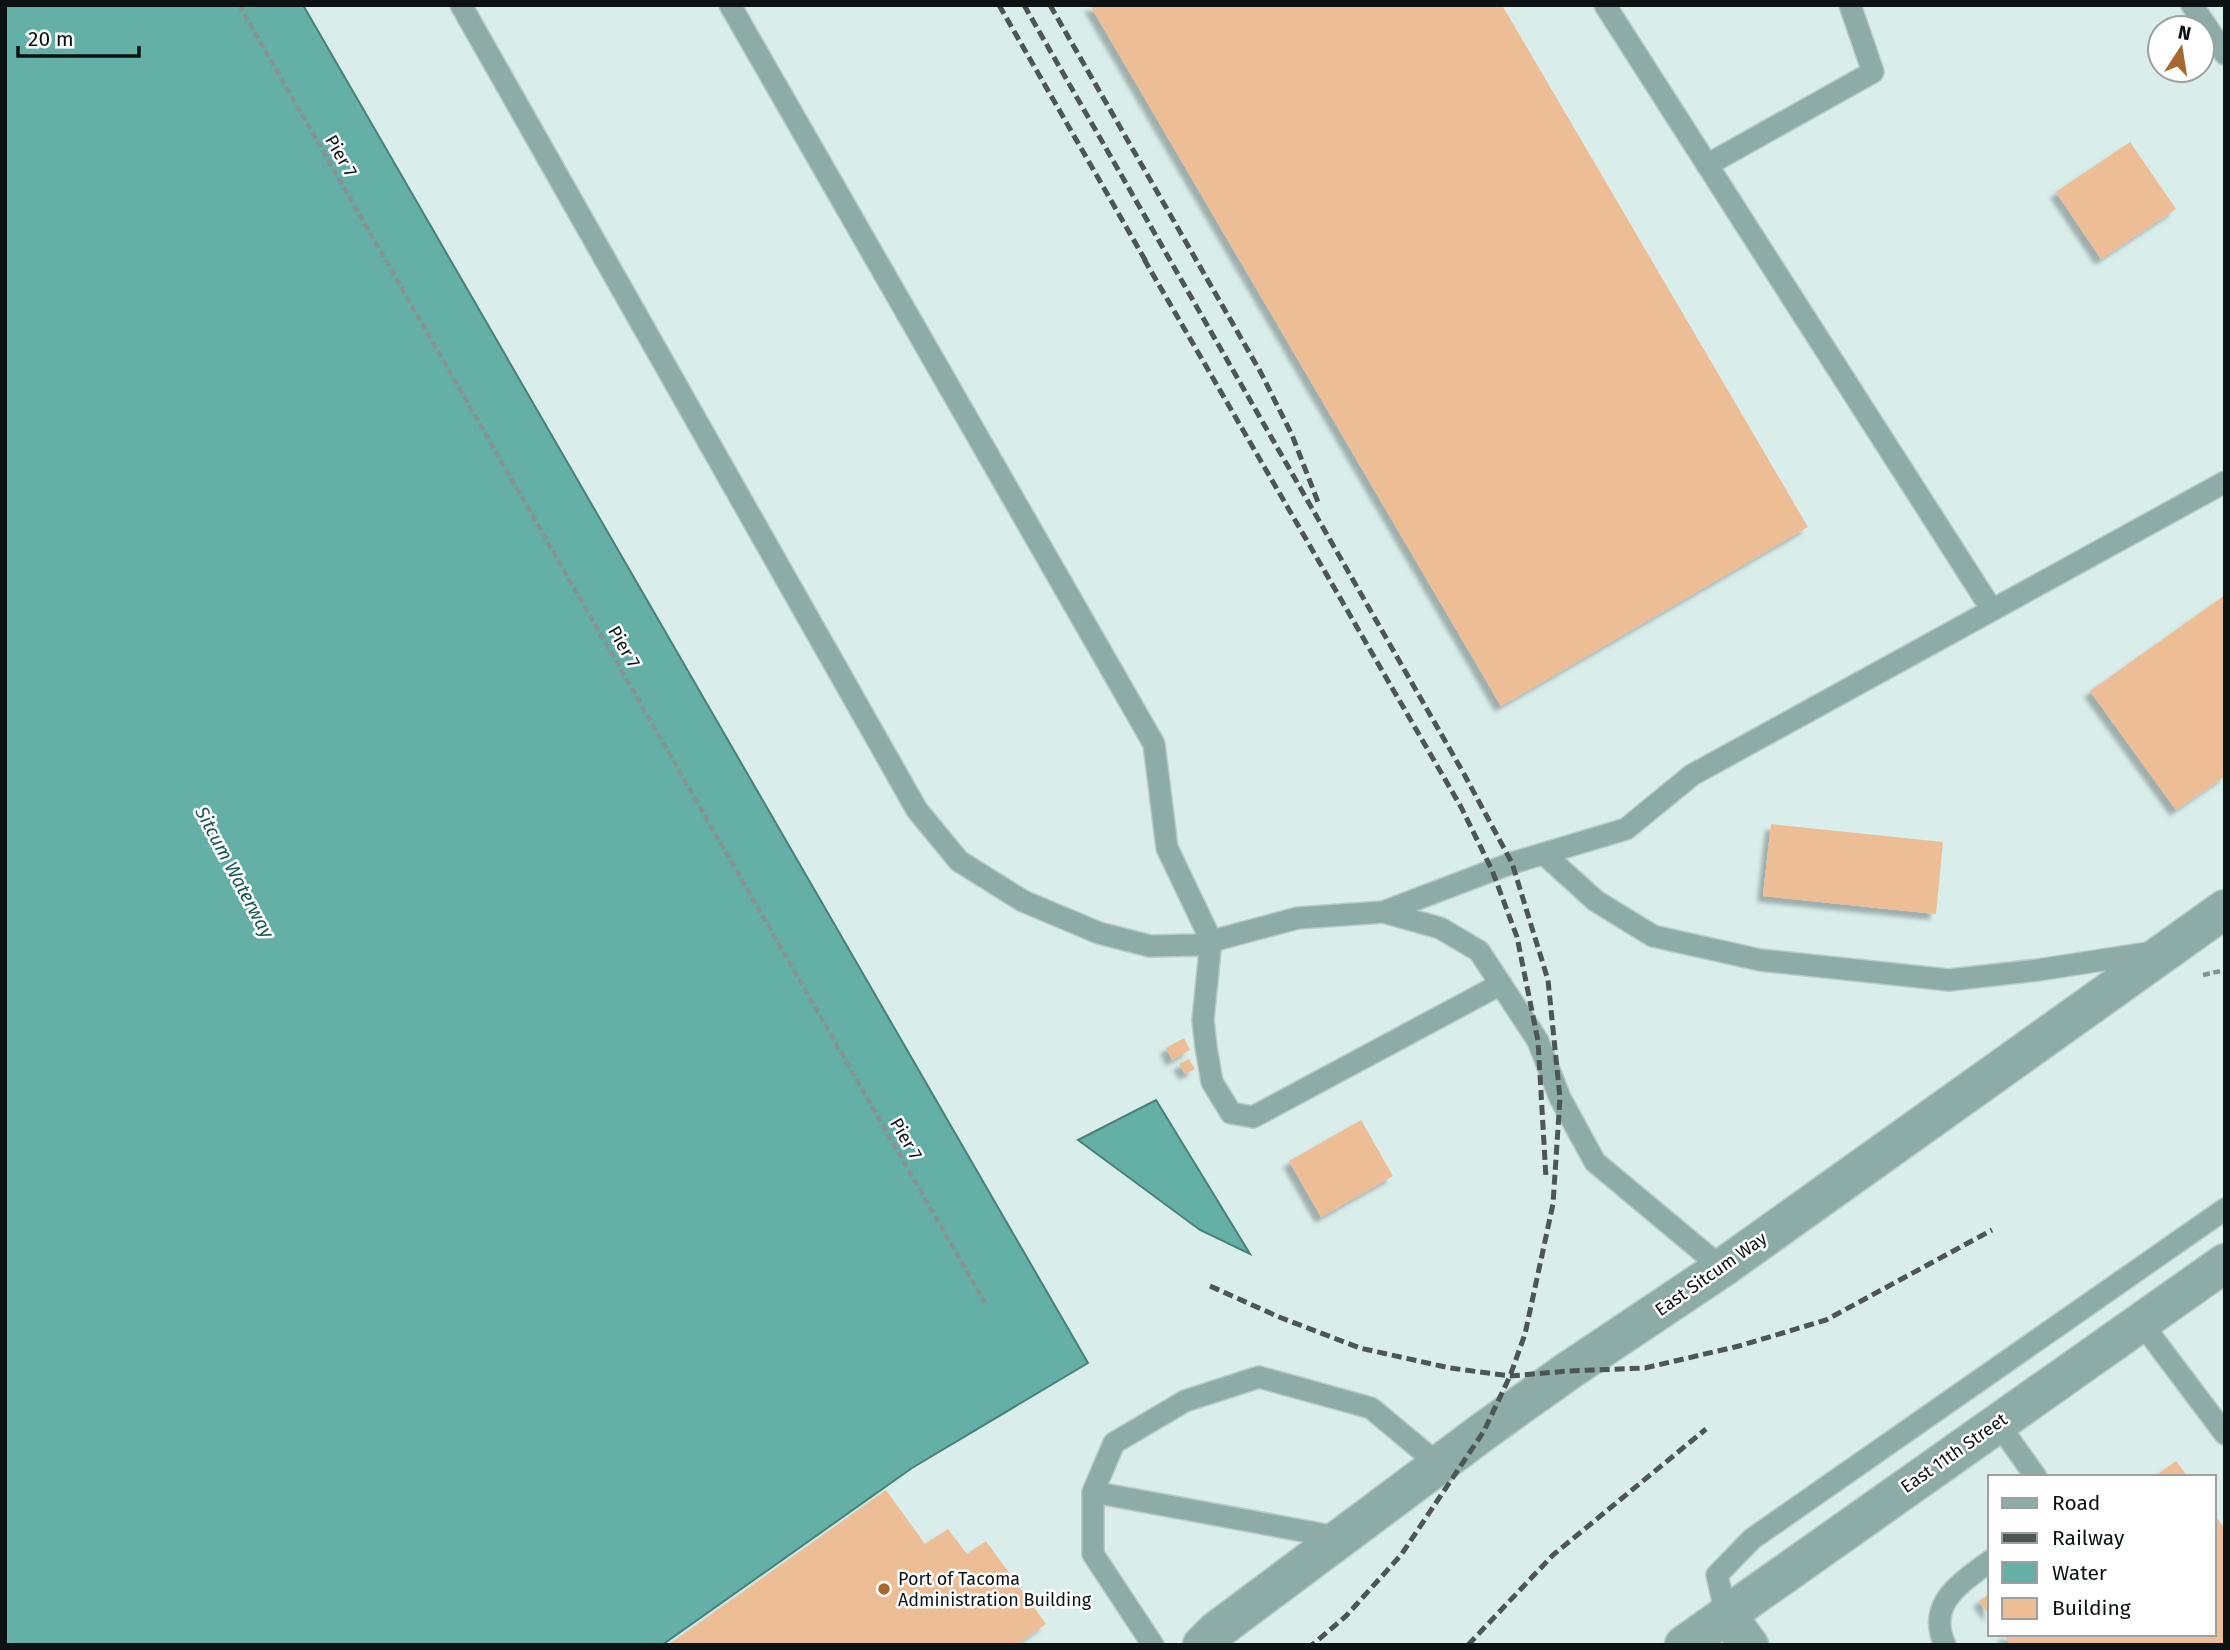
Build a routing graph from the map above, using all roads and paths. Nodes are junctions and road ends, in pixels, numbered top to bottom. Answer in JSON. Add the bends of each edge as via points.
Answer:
{"nodes":[{"id":1,"x":239,"y":5,"type":"edge"},
{"id":2,"x":461,"y":5,"type":"edge"},
{"id":3,"x":730,"y":5,"type":"edge"},
{"id":4,"x":1605,"y":5,"type":"edge"},
{"id":5,"x":1850,"y":5,"type":"edge"},
{"id":6,"x":2192,"y":5,"type":"edge"},
{"id":7,"x":2225,"y":54,"type":"edge"},
{"id":8,"x":1707,"y":165,"type":"junction"},
{"id":9,"x":2225,"y":482,"type":"edge"},
{"id":10,"x":1992,"y":610,"type":"junction"},
{"id":11,"x":1544,"y":854,"type":"junction"},
{"id":12,"x":2225,"y":909,"type":"edge"},
{"id":13,"x":1383,"y":912,"type":"junction"},
{"id":14,"x":1212,"y":940,"type":"junction"},
{"id":15,"x":2166,"y":950,"type":"junction"},
{"id":16,"x":1501,"y":984,"type":"junction"},
{"id":17,"x":2225,"y":1209,"type":"edge"},
{"id":18,"x":2225,"y":1263,"type":"edge"},
{"id":19,"x":1723,"y":1268,"type":"junction"},
{"id":20,"x":985,"y":1303,"type":"dead end"},
{"id":21,"x":2140,"y":1321,"type":"junction"},
{"id":22,"x":1997,"y":1422,"type":"junction"},
{"id":23,"x":2225,"y":1434,"type":"edge"},
{"id":24,"x":1438,"y":1464,"type":"junction"},
{"id":25,"x":2035,"y":1475,"type":"edge"},
{"id":26,"x":1093,"y":1492,"type":"junction"},
{"id":27,"x":1342,"y":1538,"type":"junction"},
{"id":28,"x":1988,"y":1563,"type":"edge"},
{"id":29,"x":1727,"y":1614,"type":"junction"},
{"id":30,"x":1153,"y":1645,"type":"edge"},
{"id":31,"x":1202,"y":1645,"type":"edge"},
{"id":32,"x":1684,"y":1645,"type":"edge"},
{"id":33,"x":1749,"y":1645,"type":"edge"},
{"id":34,"x":1945,"y":1645,"type":"edge"}],
"edges":[{"from":1,"to":20,"type":"path","name":"Pier 7"},
{"from":2,"to":14,"type":"lane","via":[[917,810],[959,861],[1023,901],[1099,933],[1150,946],[1197,945]]},
{"from":3,"to":14,"type":"lane","via":[[1154,744],[1167,848]]},
{"from":4,"to":8,"type":"lane"},
{"from":5,"to":8,"type":"lane","via":[[1873,72]]},
{"from":6,"to":7,"type":"lane"},
{"from":8,"to":10,"type":"lane"},
{"from":9,"to":10,"type":"lane"},
{"from":10,"to":11,"type":"lane","via":[[1692,775],[1626,829]]},
{"from":11,"to":13,"type":"lane"},
{"from":11,"to":15,"type":"lane","via":[[1596,901],[1653,936],[1760,960],[1949,980]]},
{"from":12,"to":15,"type":"street","name":"East Sitcum Way"},
{"from":13,"to":14,"type":"lane","via":[[1298,918]]},
{"from":13,"to":16,"type":"lane","via":[[1440,928],[1479,951]]},
{"from":14,"to":16,"type":"lane","via":[[1203,1020],[1212,1082],[1231,1113],[1254,1117]]},
{"from":15,"to":19,"type":"street","name":"East Sitcum Way"},
{"from":16,"to":19,"type":"lane","via":[[1538,1041],[1560,1098],[1595,1162]]},
{"from":17,"to":29,"type":"lane","via":[[1752,1539],[1717,1575]]},
{"from":18,"to":21,"type":"street","name":"East 11th Street"},
{"from":19,"to":24,"type":"street","name":"East Sitcum Way"},
{"from":21,"to":22,"type":"street","name":"East 11th Street"},
{"from":21,"to":23,"type":"lane"},
{"from":22,"to":25,"type":"lane"},
{"from":22,"to":29,"type":"street","name":"East 11th Street"},
{"from":24,"to":26,"type":"lane","via":[[1371,1408],[1259,1377],[1185,1401],[1114,1443]]},
{"from":24,"to":27,"type":"street","name":"East Sitcum Way"},
{"from":26,"to":27,"type":"lane"},
{"from":26,"to":30,"type":"lane","via":[[1093,1554]]},
{"from":27,"to":31,"type":"street","name":"East Sitcum Way"},
{"from":28,"to":34,"type":"lane","via":[[1957,1586],[1943,1605],[1939,1630]]},
{"from":29,"to":32,"type":"street","name":"East 11th Street"},
{"from":29,"to":33,"type":"street"}]}
